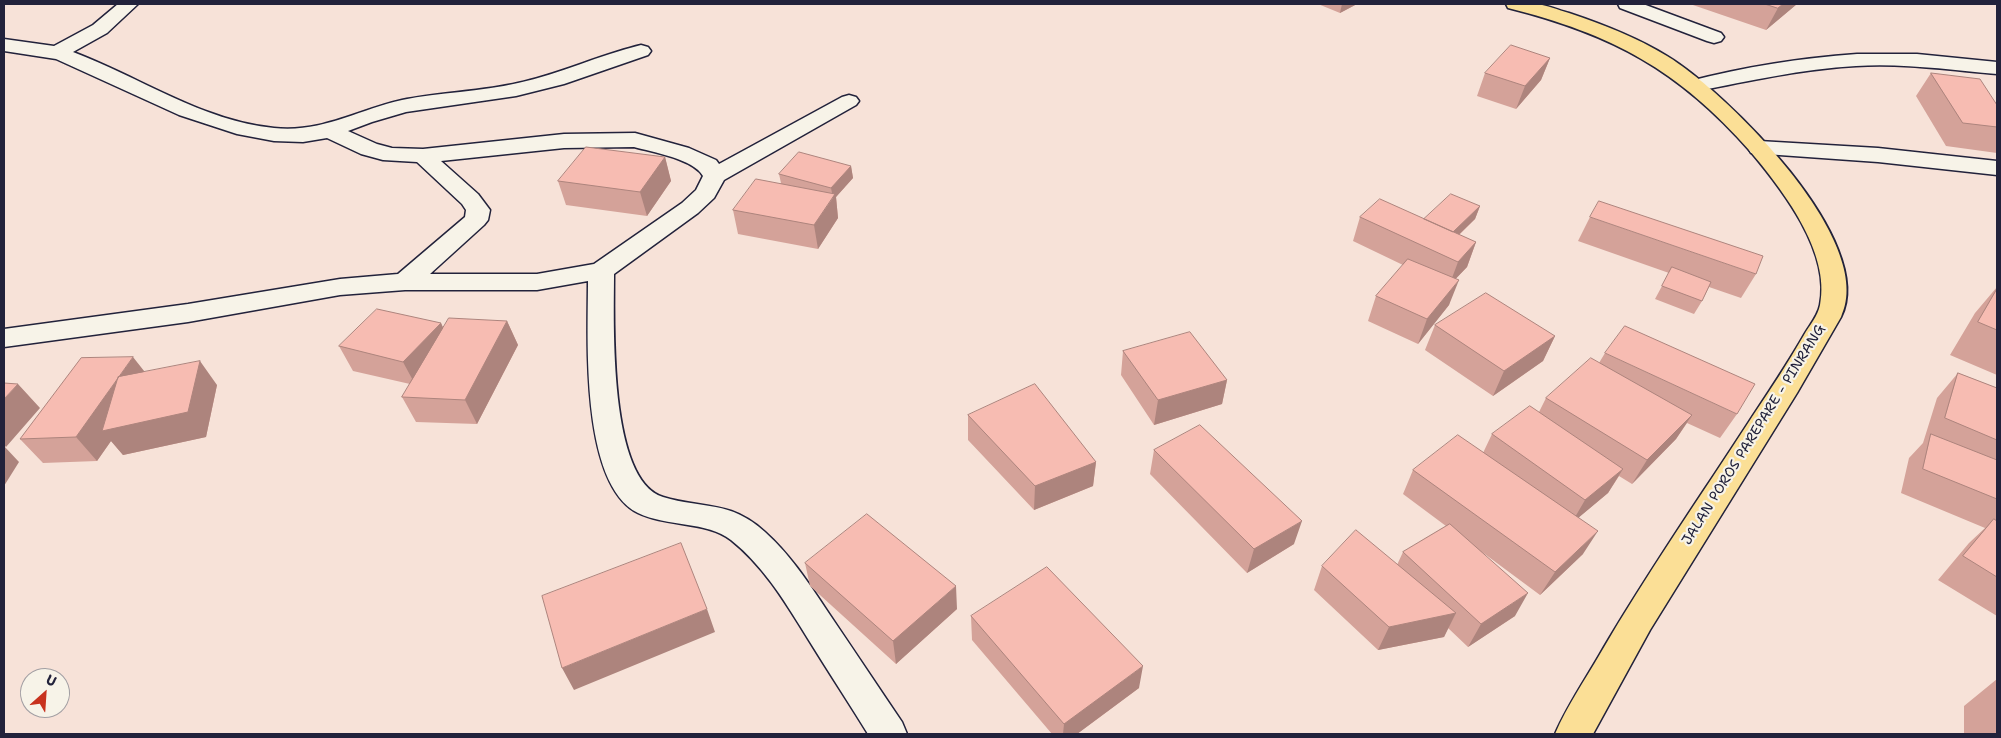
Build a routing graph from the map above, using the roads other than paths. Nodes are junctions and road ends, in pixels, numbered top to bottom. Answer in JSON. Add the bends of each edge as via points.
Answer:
{"nodes":[{"id":1,"x":129,"y":4,"type":"edge"},
{"id":2,"x":1515,"y":4,"type":"edge"},
{"id":3,"x":1627,"y":4,"type":"edge"},
{"id":4,"x":1714,"y":37,"type":"dead end"},
{"id":5,"x":4,"y":45,"type":"edge"},
{"id":6,"x":641,"y":51,"type":"dead end"},
{"id":7,"x":57,"y":53,"type":"junction"},
{"id":8,"x":1997,"y":68,"type":"edge"},
{"id":9,"x":1697,"y":85,"type":"junction"},
{"id":10,"x":849,"y":101,"type":"dead end"},
{"id":11,"x":330,"y":131,"type":"junction"},
{"id":12,"x":1759,"y":148,"type":"junction"},
{"id":13,"x":423,"y":156,"type":"junction"},
{"id":14,"x":1997,"y":168,"type":"edge"},
{"id":15,"x":714,"y":176,"type":"junction"},
{"id":16,"x":601,"y":271,"type":"junction"},
{"id":17,"x":405,"y":282,"type":"junction"},
{"id":18,"x":4,"y":338,"type":"edge"},
{"id":19,"x":889,"y":734,"type":"edge"},
{"id":20,"x":1573,"y":734,"type":"edge"}],
"edges":[{"from":1,"to":7,"type":"street","via":[[100,29]]},
{"from":2,"to":9,"type":"highway","name":"JALAN POROS PAREPARE - PINRANG","via":[[1569,19],[1619,39]]},
{"from":3,"to":4,"type":"street"},
{"from":5,"to":7,"type":"street"},
{"from":6,"to":11,"type":"street","via":[[557,80],[516,90],[404,106]]},
{"from":7,"to":11,"type":"street","via":[[227,124],[291,137]]},
{"from":8,"to":9,"type":"street","via":[[1901,59],[1836,61]]},
{"from":9,"to":12,"type":"highway","name":"JALAN POROS PAREPARE - PINRANG"},
{"from":10,"to":15,"type":"street"},
{"from":11,"to":13,"type":"street","via":[[383,153]]},
{"from":12,"to":14,"type":"street","via":[[1878,155]]},
{"from":12,"to":20,"type":"highway","name":"JALAN POROS PAREPARE - PINRANG","via":[[1795,191],[1818,231],[1830,262],[1835,290],[1832,307],[1807,355],[1638,621]]},
{"from":13,"to":15,"type":"street","via":[[564,141],[635,140],[681,153],[708,165]]},
{"from":13,"to":17,"type":"street","via":[[478,210],[476,220]]},
{"from":15,"to":16,"type":"street","via":[[706,193],[690,208]]},
{"from":16,"to":17,"type":"street","via":[[536,282]]},
{"from":16,"to":19,"type":"street","via":[[604,404],[612,449],[622,476],[637,498],[681,514],[714,518],[740,528],[763,549],[787,577]]},
{"from":17,"to":18,"type":"street","via":[[340,287],[188,313]]}]}
